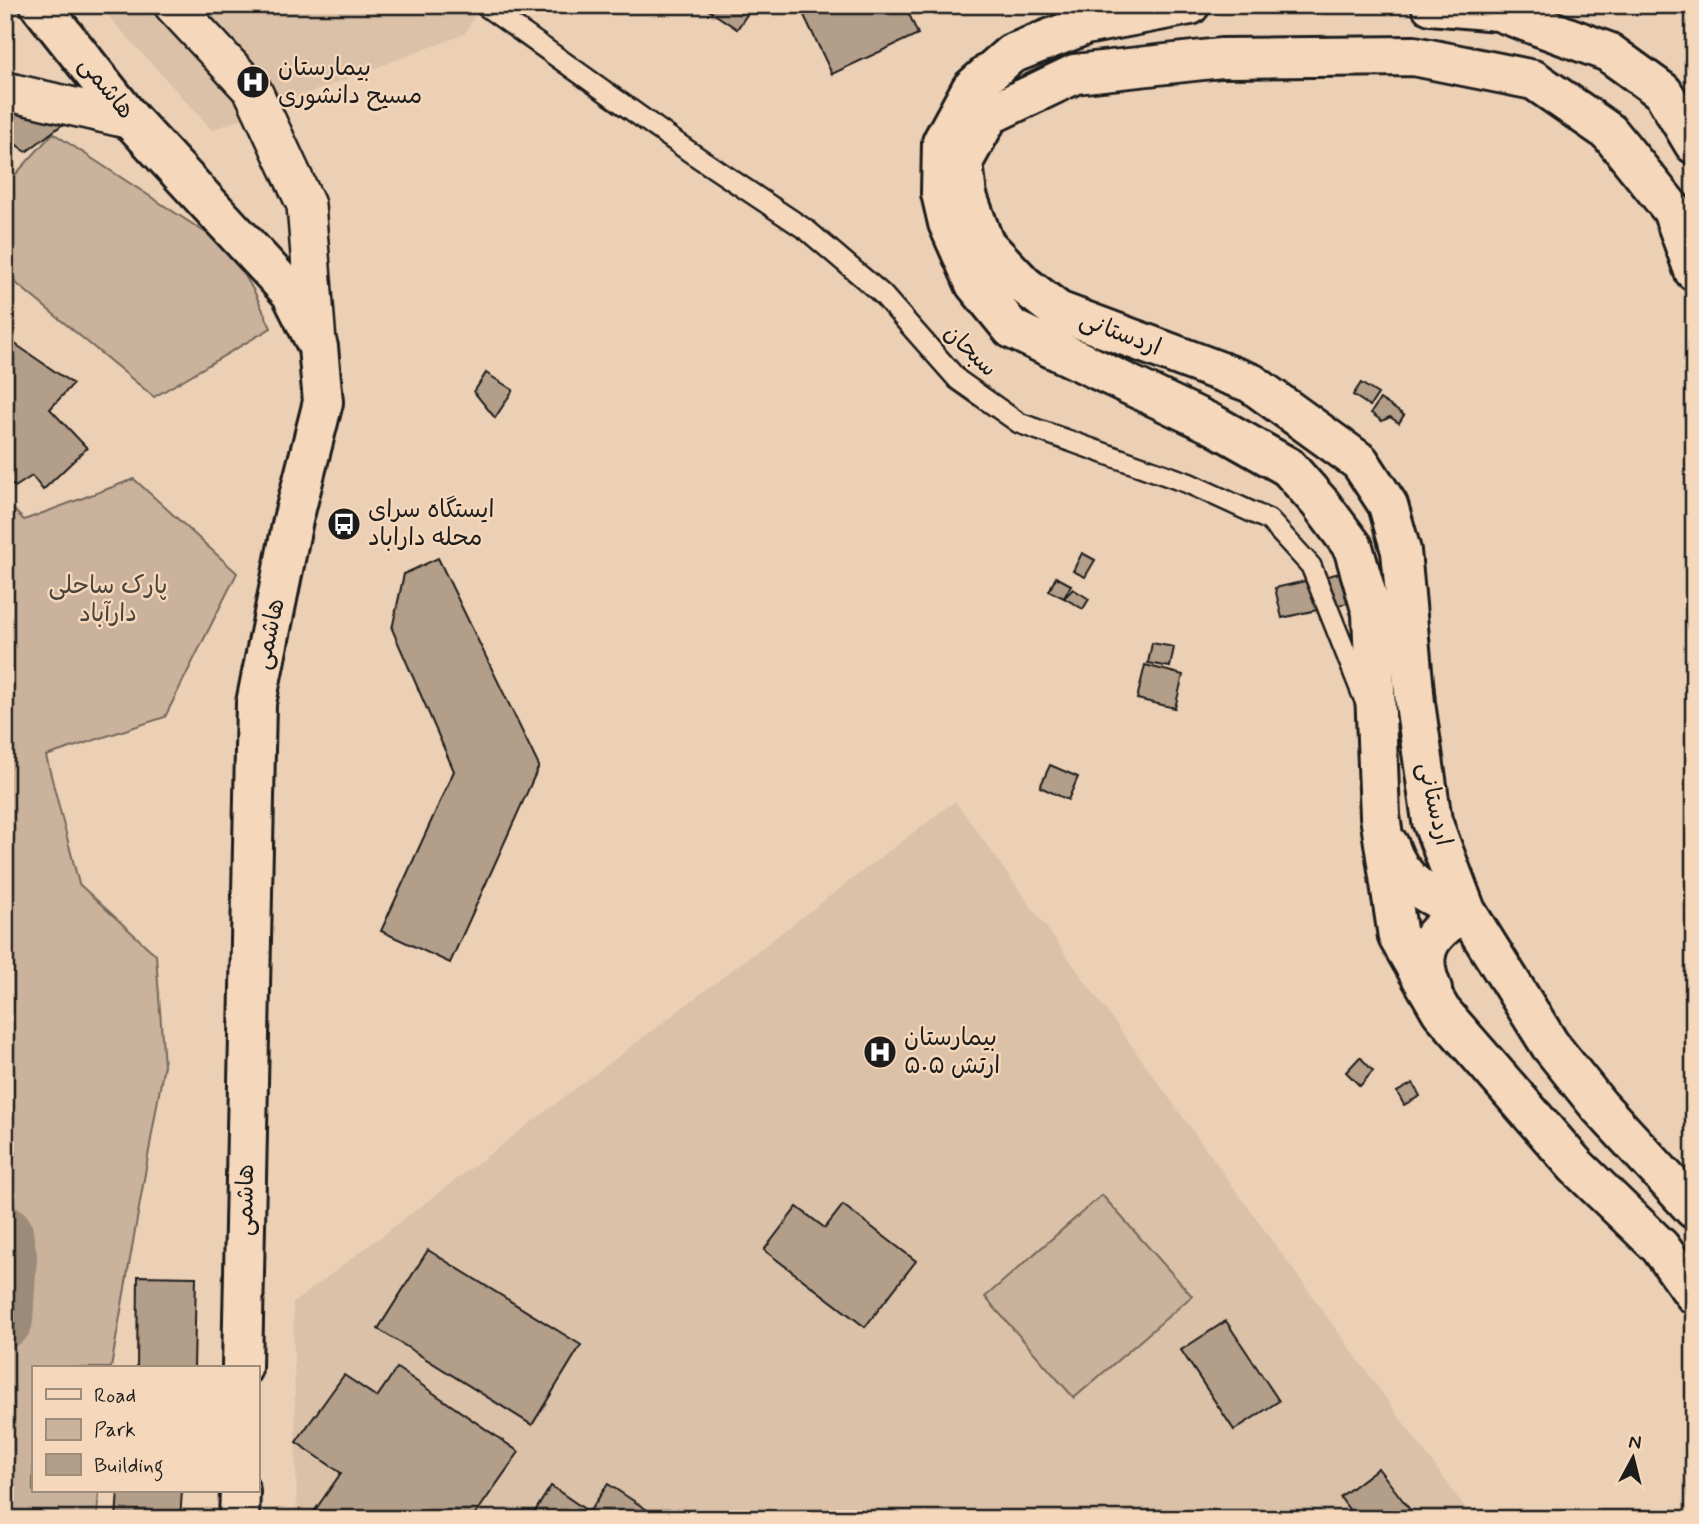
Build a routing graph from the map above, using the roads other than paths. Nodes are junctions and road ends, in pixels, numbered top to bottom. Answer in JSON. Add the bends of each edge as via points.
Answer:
{"nodes":[{"id":1,"x":40,"y":5,"type":"edge"},
{"id":2,"x":173,"y":5,"type":"edge"},
{"id":3,"x":484,"y":5,"type":"edge"},
{"id":4,"x":1190,"y":5,"type":"edge"},
{"id":5,"x":1431,"y":5,"type":"edge"},
{"id":6,"x":5,"y":91,"type":"edge"},
{"id":7,"x":131,"y":120,"type":"junction"},
{"id":8,"x":1694,"y":144,"type":"edge"},
{"id":9,"x":1694,"y":271,"type":"edge"},
{"id":10,"x":317,"y":347,"type":"junction"},
{"id":11,"x":1378,"y":732,"type":"junction"},
{"id":12,"x":1380,"y":816,"type":"junction"},
{"id":13,"x":1466,"y":911,"type":"junction"},
{"id":14,"x":1441,"y":1011,"type":"junction"},
{"id":15,"x":1694,"y":1209,"type":"edge"},
{"id":16,"x":1694,"y":1294,"type":"edge"},
{"id":17,"x":242,"y":1366,"type":"edge"},
{"id":18,"x":240,"y":1492,"type":"edge"},
{"id":19,"x":239,"y":1519,"type":"edge"}],
"edges":[{"from":1,"to":7,"type":"main road","name":"هاشمی"},
{"from":2,"to":10,"type":"street","via":[[253,91],[306,205]]},
{"from":3,"to":11,"type":"lane","name":"سبحان","via":[[808,232],[882,294],[958,380],[1018,423],[1188,483],[1269,520],[1311,566]]},
{"from":4,"to":11,"type":"main road","name":"اردستانی","via":[[1085,25],[1010,54],[971,89],[942,142],[941,192],[948,223],[975,284],[1012,329],[1214,425],[1288,467],[1321,503],[1353,547],[1372,613]]},
{"from":5,"to":8,"type":"main road","via":[[1498,11],[1608,51],[1663,92]]},
{"from":6,"to":7,"type":"street"},
{"from":7,"to":10,"type":"main road","name":"هاشمی","via":[[291,293]]},
{"from":9,"to":13,"type":"main road","name":"اردستانی","via":[[1672,210],[1609,132],[1534,80],[1413,56],[1221,58],[1075,74],[989,115],[963,162],[967,196],[984,243],[1024,285],[1058,311],[1251,383],[1360,462],[1388,505],[1401,551],[1432,821]]},
{"from":10,"to":17,"type":"main road","name":"هاشمی","via":[[323,402],[293,520],[256,703]]},
{"from":11,"to":12,"type":"main road","name":"اردستانی"},
{"from":12,"to":13,"type":"main road","via":[[1395,864],[1427,896]]},
{"from":12,"to":14,"type":"main road","name":"اردستانی","via":[[1398,937]]},
{"from":13,"to":14,"type":"main road","via":[[1445,923],[1427,946],[1424,970]]},
{"from":13,"to":15,"type":"main road","name":"اردستانی","via":[[1550,1045]]},
{"from":14,"to":16,"type":"main road","name":"اردستانی","via":[[1576,1166],[1660,1247]]},
{"from":18,"to":19,"type":"main road"}]}
